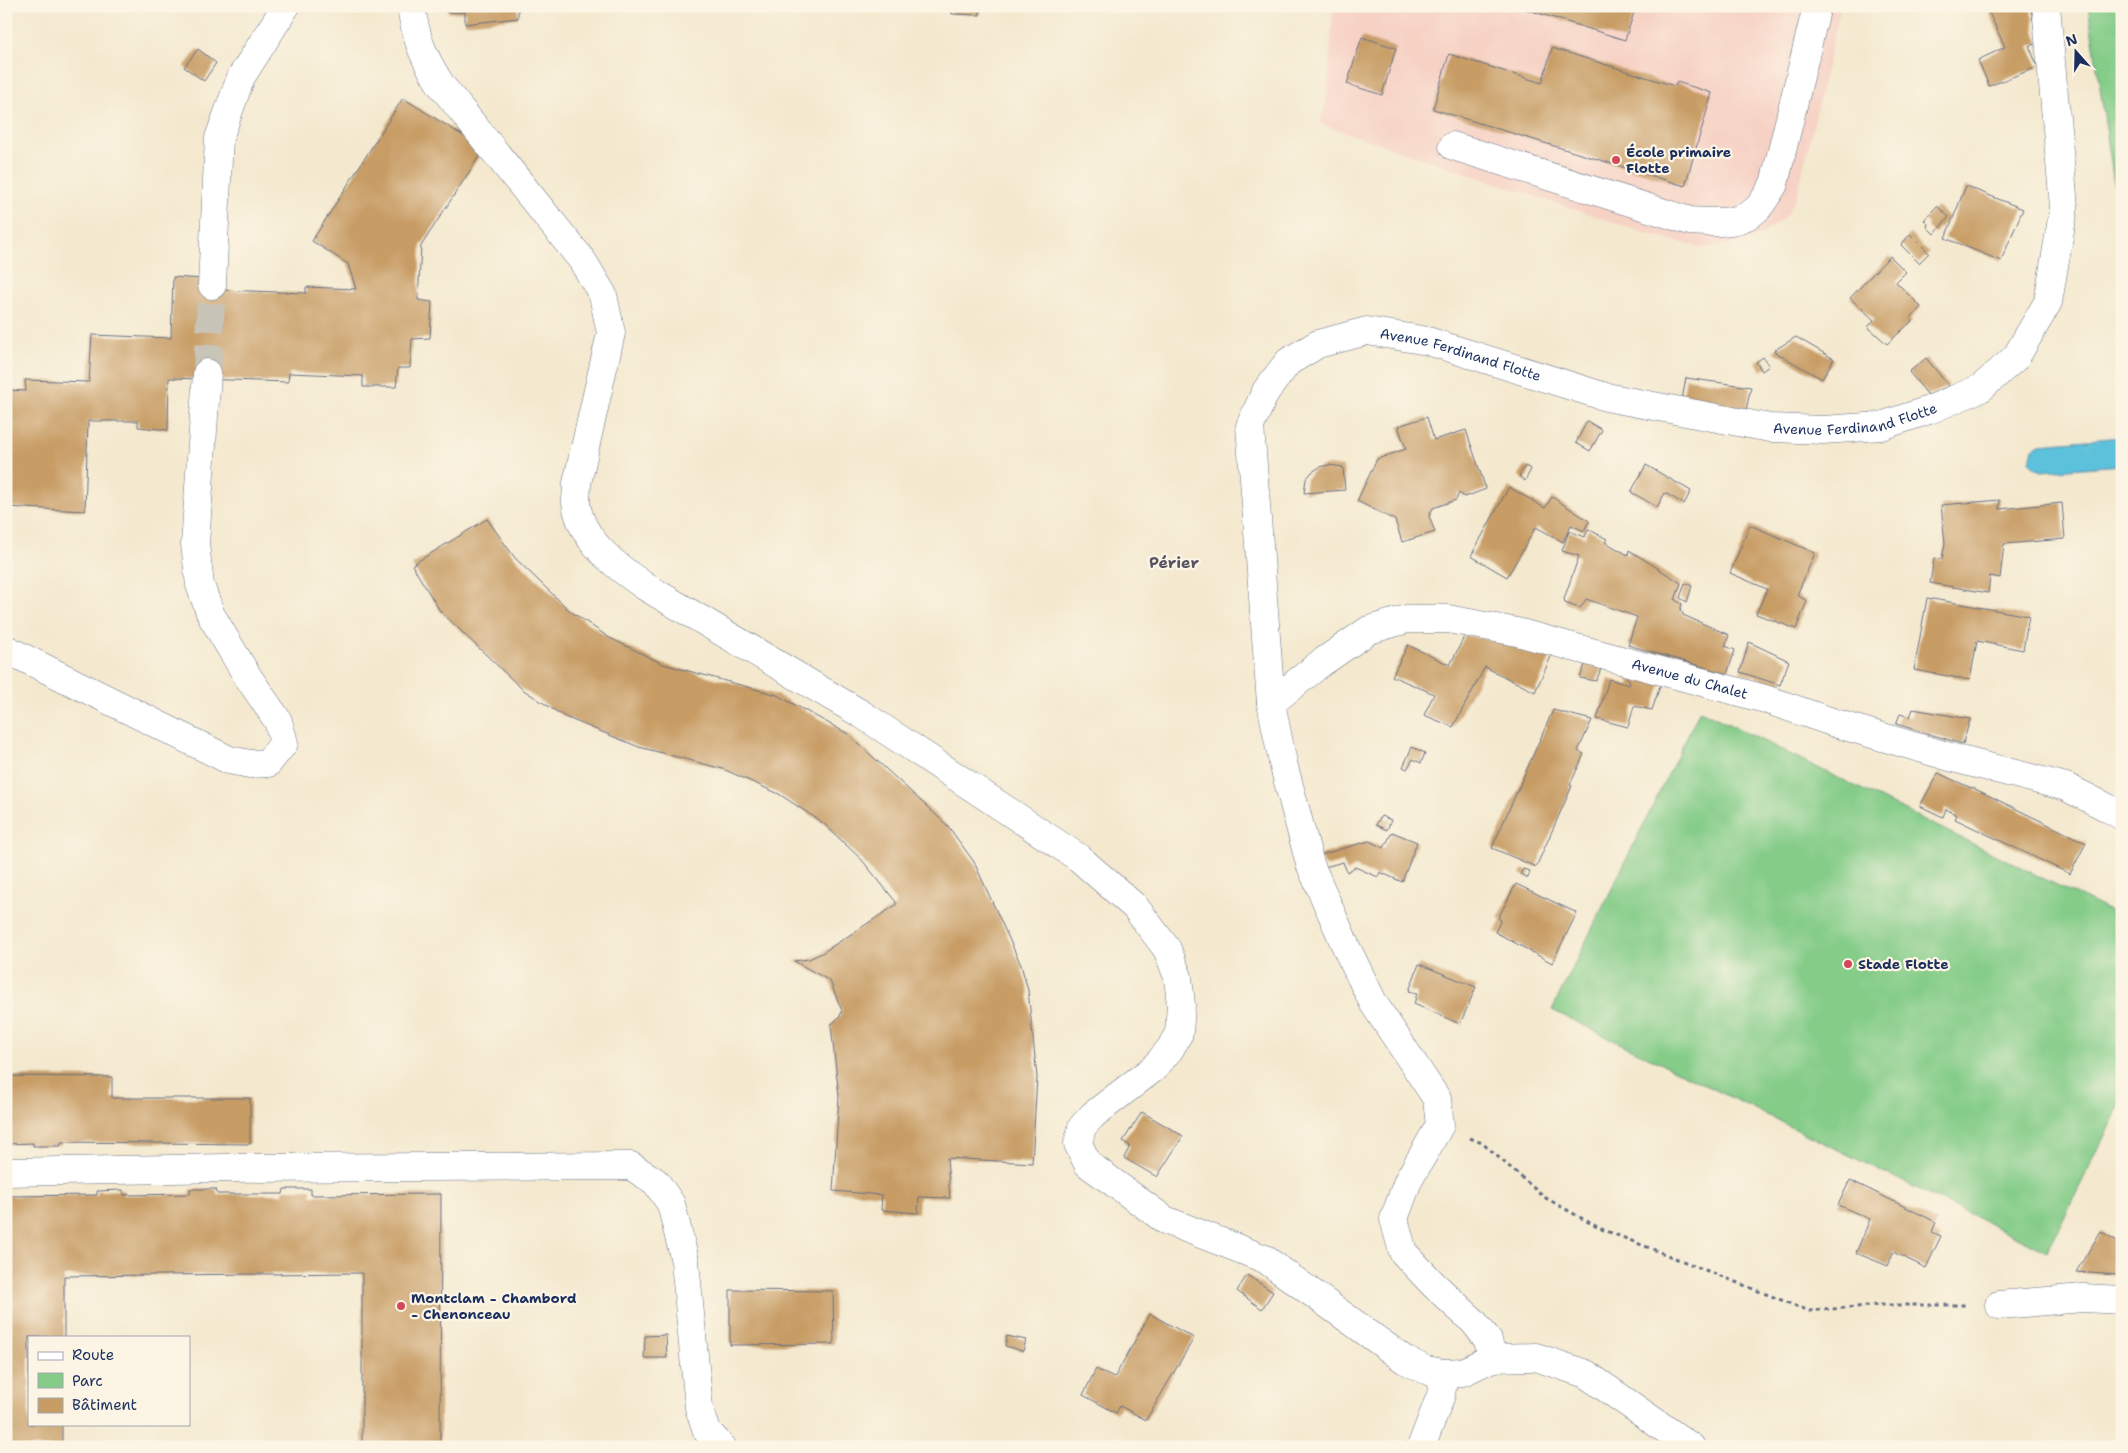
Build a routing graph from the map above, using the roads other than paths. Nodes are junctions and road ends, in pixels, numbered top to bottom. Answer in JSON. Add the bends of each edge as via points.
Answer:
{"nodes":[{"id":1,"x":286,"y":6,"type":"edge"},
{"id":2,"x":411,"y":6,"type":"edge"},
{"id":3,"x":1817,"y":6,"type":"edge"},
{"id":4,"x":2046,"y":6,"type":"edge"},
{"id":5,"x":1454,"y":146,"type":"dead end"},
{"id":6,"x":212,"y":285,"type":"tunnel mouth"},
{"id":7,"x":207,"y":373,"type":"tunnel mouth"},
{"id":8,"x":6,"y":649,"type":"edge"},
{"id":9,"x":1270,"y":703,"type":"junction"},
{"id":10,"x":2122,"y":816,"type":"edge"},
{"id":11,"x":6,"y":1172,"type":"edge"},
{"id":12,"x":2122,"y":1300,"type":"edge"},
{"id":13,"x":1998,"y":1305,"type":"road end"},
{"id":14,"x":1492,"y":1358,"type":"junction"},
{"id":15,"x":1444,"y":1373,"type":"junction"},
{"id":16,"x":722,"y":1447,"type":"edge"},
{"id":17,"x":1421,"y":1447,"type":"edge"},
{"id":18,"x":1691,"y":1447,"type":"edge"}],
"edges":[{"from":1,"to":6,"type":"street","via":[[241,77],[219,138]]},
{"from":2,"to":15,"type":"street","via":[[424,57],[441,85],[582,260],[603,294],[611,333],[577,483],[576,503],[587,532],[614,565],[646,587],[863,715],[1079,858],[1135,907],[1167,949],[1178,978],[1181,1004],[1179,1032],[1154,1068],[1093,1114],[1082,1127],[1078,1144],[1088,1164],[1165,1220],[1265,1259],[1405,1360],[1426,1370]]},
{"from":3,"to":5,"type":"street","via":[[1774,184],[1758,207],[1744,218],[1690,222]]},
{"from":4,"to":9,"type":"street","name":"Avenue Ferdinand Flotte","via":[[2064,207],[2048,302],[2016,357],[1981,388],[1881,426],[1770,428],[1606,398],[1428,342],[1367,330],[1318,344],[1288,362],[1266,391],[1250,426]]},
{"from":7,"to":8,"type":"street","via":[[196,544],[200,585],[212,615],[278,721],[284,743],[268,763],[229,760]]},
{"from":9,"to":10,"type":"street","name":"Avenue du Chalet","via":[[1370,630],[1407,619],[1448,619],[1517,632],[1765,699],[1835,723],[2066,787]]},
{"from":9,"to":14,"type":"street","name":"Avenue Ferdinand Flotte","via":[[1310,864],[1374,1004],[1438,1099],[1440,1125],[1408,1181],[1394,1219],[1403,1252],[1474,1322],[1488,1340]]},
{"from":11,"to":16,"type":"street","via":[[631,1166],[656,1182],[671,1204],[684,1260],[699,1408],[707,1432]]},
{"from":12,"to":13,"type":"street","via":[[2083,1298]]},
{"from":14,"to":15,"type":"street","via":[[1463,1372]]},
{"from":14,"to":18,"type":"street","via":[[1536,1357],[1586,1374]]},
{"from":15,"to":17,"type":"street","via":[[1440,1395]]}]}
